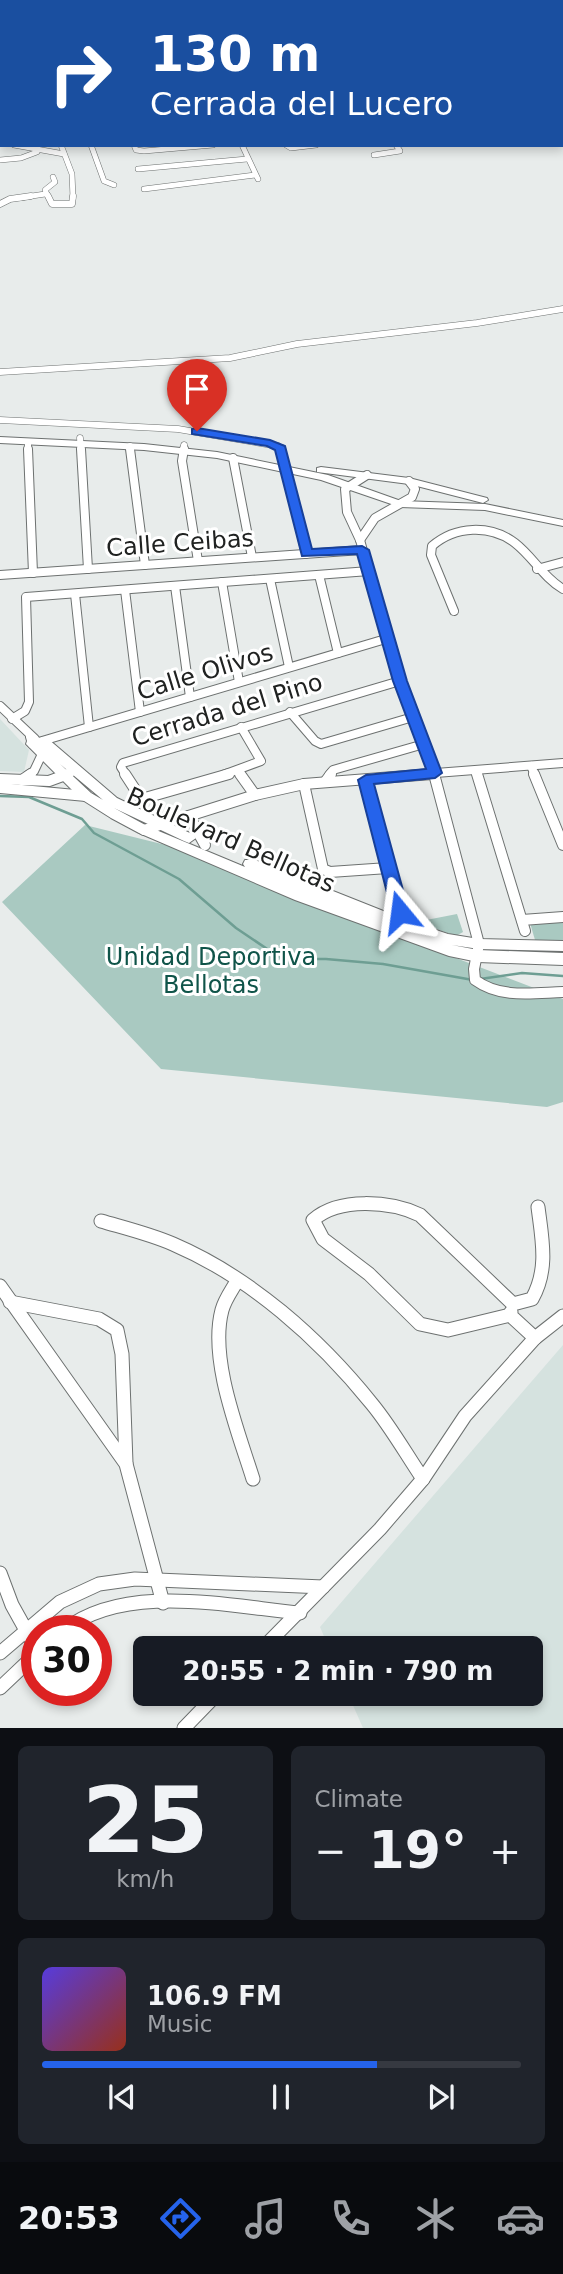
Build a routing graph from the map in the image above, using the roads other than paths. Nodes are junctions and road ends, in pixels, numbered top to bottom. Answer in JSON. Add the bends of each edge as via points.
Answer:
{"nodes":[{"id":1,"x":22,"y":147,"type":"edge"},
{"id":2,"x":62,"y":147,"type":"edge"},
{"id":3,"x":92,"y":147,"type":"edge"},
{"id":4,"x":135,"y":147,"type":"edge"},
{"id":5,"x":189,"y":147,"type":"edge"},
{"id":6,"x":243,"y":147,"type":"edge"},
{"id":7,"x":397,"y":147,"type":"edge"},
{"id":8,"x":39,"y":151,"type":"junction"},
{"id":9,"x":64,"y":154,"type":"junction"},
{"id":10,"x":374,"y":155,"type":"dead end"},
{"id":11,"x":21,"y":158,"type":"junction"},
{"id":12,"x":247,"y":159,"type":"junction"},
{"id":13,"x":0,"y":160,"type":"edge"},
{"id":14,"x":27,"y":163,"type":"dead end"},
{"id":15,"x":138,"y":169,"type":"dead end"},
{"id":16,"x":53,"y":177,"type":"dead end"},
{"id":17,"x":114,"y":185,"type":"dead end"},
{"id":18,"x":144,"y":189,"type":"dead end"},
{"id":19,"x":45,"y":194,"type":"junction"},
{"id":20,"x":0,"y":204,"type":"edge"},
{"id":21,"x":563,"y":309,"type":"edge"},
{"id":22,"x":0,"y":372,"type":"edge"},
{"id":23,"x":0,"y":420,"type":"edge"},
{"id":24,"x":0,"y":435,"type":"edge"},
{"id":25,"x":0,"y":440,"type":"edge"},
{"id":26,"x":80,"y":441,"type":"junction"},
{"id":27,"x":28,"y":442,"type":"junction"},
{"id":28,"x":130,"y":446,"type":"junction"},
{"id":29,"x":183,"y":448,"type":"junction"},
{"id":30,"x":233,"y":458,"type":"junction"},
{"id":31,"x":284,"y":466,"type":"junction"},
{"id":32,"x":367,"y":475,"type":"junction"},
{"id":33,"x":409,"y":481,"type":"junction"},
{"id":34,"x":347,"y":486,"type":"junction"},
{"id":35,"x":400,"y":504,"type":"junction"},
{"id":36,"x":563,"y":516,"type":"edge"},
{"id":37,"x":563,"y":523,"type":"edge"},
{"id":38,"x":361,"y":545,"type":"junction"},
{"id":39,"x":306,"y":554,"type":"junction"},
{"id":40,"x":252,"y":557,"type":"junction"},
{"id":41,"x":198,"y":561,"type":"junction"},
{"id":42,"x":145,"y":565,"type":"junction"},
{"id":43,"x":563,"y":565,"type":"edge"},
{"id":44,"x":88,"y":569,"type":"junction"},
{"id":45,"x":369,"y":571,"type":"junction"},
{"id":46,"x":538,"y":571,"type":"junction"},
{"id":47,"x":33,"y":573,"type":"junction"},
{"id":48,"x":0,"y":575,"type":"edge"},
{"id":49,"x":319,"y":575,"type":"junction"},
{"id":50,"x":270,"y":579,"type":"junction"},
{"id":51,"x":222,"y":582,"type":"junction"},
{"id":52,"x":175,"y":586,"type":"junction"},
{"id":53,"x":563,"y":589,"type":"edge"},
{"id":54,"x":125,"y":590,"type":"junction"},
{"id":55,"x":75,"y":594,"type":"junction"},
{"id":56,"x":454,"y":611,"type":"dead end"},
{"id":57,"x":389,"y":638,"type":"junction"},
{"id":58,"x":338,"y":653,"type":"junction"},
{"id":59,"x":289,"y":667,"type":"junction"},
{"id":60,"x":400,"y":681,"type":"junction"},
{"id":61,"x":239,"y":682,"type":"junction"},
{"id":62,"x":190,"y":697,"type":"junction"},
{"id":63,"x":0,"y":706,"type":"edge"},
{"id":64,"x":140,"y":712,"type":"junction"},
{"id":65,"x":290,"y":712,"type":"junction"},
{"id":66,"x":413,"y":717,"type":"junction"},
{"id":67,"x":12,"y":719,"type":"junction"},
{"id":68,"x":89,"y":727,"type":"junction"},
{"id":69,"x":241,"y":727,"type":"junction"},
{"id":70,"x":37,"y":744,"type":"junction"},
{"id":71,"x":424,"y":744,"type":"junction"},
{"id":72,"x":563,"y":763,"type":"edge"},
{"id":73,"x":531,"y":766,"type":"junction"},
{"id":74,"x":238,"y":771,"type":"junction"},
{"id":75,"x":476,"y":771,"type":"junction"},
{"id":76,"x":69,"y":773,"type":"junction"},
{"id":77,"x":435,"y":773,"type":"junction"},
{"id":78,"x":0,"y":779,"type":"edge"},
{"id":79,"x":21,"y":780,"type":"junction"},
{"id":80,"x":366,"y":780,"type":"junction"},
{"id":81,"x":325,"y":782,"type":"junction"},
{"id":82,"x":304,"y":784,"type":"junction"},
{"id":83,"x":0,"y":788,"type":"edge"},
{"id":84,"x":255,"y":795,"type":"junction"},
{"id":85,"x":86,"y":796,"type":"junction"},
{"id":86,"x":189,"y":816,"type":"junction"},
{"id":87,"x":159,"y":825,"type":"junction"},
{"id":88,"x":144,"y":830,"type":"junction"},
{"id":89,"x":205,"y":845,"type":"junction"},
{"id":90,"x":563,"y":845,"type":"edge"},
{"id":91,"x":388,"y":868,"type":"junction"},
{"id":92,"x":303,"y":891,"type":"junction"},
{"id":93,"x":563,"y":917,"type":"edge"},
{"id":94,"x":401,"y":924,"type":"junction"},
{"id":95,"x":563,"y":946,"type":"edge"},
{"id":96,"x":479,"y":950,"type":"junction"},
{"id":97,"x":563,"y":959,"type":"edge"},
{"id":98,"x":563,"y":992,"type":"edge"},
{"id":99,"x":538,"y":1207,"type":"dead end"},
{"id":100,"x":101,"y":1221,"type":"dead end"},
{"id":101,"x":237,"y":1281,"type":"junction"},
{"id":102,"x":0,"y":1286,"type":"edge"},
{"id":103,"x":10,"y":1302,"type":"junction"},
{"id":104,"x":511,"y":1310,"type":"junction"},
{"id":105,"x":563,"y":1316,"type":"edge"},
{"id":106,"x":535,"y":1338,"type":"junction"},
{"id":107,"x":126,"y":1464,"type":"junction"},
{"id":108,"x":253,"y":1479,"type":"dead end"},
{"id":109,"x":423,"y":1479,"type":"junction"},
{"id":110,"x":0,"y":1573,"type":"edge"},
{"id":111,"x":159,"y":1580,"type":"junction"},
{"id":112,"x":323,"y":1587,"type":"junction"},
{"id":113,"x":163,"y":1603,"type":"junction"},
{"id":114,"x":300,"y":1613,"type":"junction"},
{"id":115,"x":45,"y":1615,"type":"edge"},
{"id":116,"x":86,"y":1615,"type":"edge"},
{"id":117,"x":21,"y":1622,"type":"edge"},
{"id":118,"x":21,"y":1633,"type":"edge"},
{"id":119,"x":276,"y":1636,"type":"edge"},
{"id":120,"x":0,"y":1653,"type":"edge"},
{"id":121,"x":21,"y":1667,"type":"edge"},
{"id":122,"x":0,"y":1688,"type":"edge"},
{"id":123,"x":205,"y":1706,"type":"edge"},
{"id":124,"x":184,"y":1728,"type":"edge"}],
"edges":[{"from":1,"to":8,"type":"street"},
{"from":2,"to":9,"type":"street"},
{"from":3,"to":17,"type":"street","via":[[104,181]]},
{"from":4,"to":5,"type":"street","via":[[142,151]]},
{"from":6,"to":12,"type":"street"},
{"from":7,"to":10,"type":"street","via":[[400,151]]},
{"from":8,"to":9,"type":"street"},
{"from":8,"to":11,"type":"street"},
{"from":9,"to":19,"type":"street","via":[[76,187],[72,204],[55,206]]},
{"from":11,"to":13,"type":"street"},
{"from":11,"to":14,"type":"street"},
{"from":12,"to":15,"type":"street"},
{"from":12,"to":18,"type":"street","via":[[256,177]]},
{"from":16,"to":19,"type":"street","via":[[55,182]]},
{"from":19,"to":20,"type":"street"},
{"from":21,"to":22,"type":"street","via":[[311,341],[230,358]]},
{"from":23,"to":31,"type":"street","via":[[139,425],[215,434],[278,446]]},
{"from":24,"to":26,"type":"street"},
{"from":25,"to":27,"type":"street"},
{"from":26,"to":27,"type":"street"},
{"from":26,"to":28,"type":"street"},
{"from":26,"to":29,"type":"street"},
{"from":26,"to":44,"type":"street"},
{"from":27,"to":47,"type":"street"},
{"from":28,"to":29,"type":"street"},
{"from":28,"to":42,"type":"street"},
{"from":29,"to":30,"type":"street"},
{"from":29,"to":31,"type":"street"},
{"from":29,"to":41,"type":"street"},
{"from":30,"to":31,"type":"street"},
{"from":30,"to":40,"type":"street"},
{"from":31,"to":32,"type":"street"},
{"from":31,"to":34,"type":"street"},
{"from":31,"to":39,"type":"street"},
{"from":32,"to":33,"type":"street"},
{"from":32,"to":34,"type":"street"},
{"from":33,"to":35,"type":"street","via":[[415,492]]},
{"from":33,"to":36,"type":"street"},
{"from":34,"to":35,"type":"street"},
{"from":34,"to":38,"type":"street","via":[[345,503]]},
{"from":35,"to":37,"type":"street","via":[[485,508]]},
{"from":35,"to":38,"type":"street","via":[[375,518]]},
{"from":38,"to":39,"type":"street","name":"Calle Ceibas"},
{"from":38,"to":45,"type":"street"},
{"from":39,"to":40,"type":"street","name":"Calle Ceibas"},
{"from":40,"to":41,"type":"street","name":"Calle Ceibas"},
{"from":41,"to":42,"type":"street","name":"Calle Ceibas"},
{"from":42,"to":44,"type":"street","name":"Calle Ceibas"},
{"from":43,"to":46,"type":"street"},
{"from":44,"to":47,"type":"street","name":"Calle Ceibas"},
{"from":45,"to":49,"type":"street"},
{"from":45,"to":57,"type":"street"},
{"from":46,"to":53,"type":"street"},
{"from":46,"to":56,"type":"street","via":[[516,544],[503,536],[478,530],[451,532],[432,546],[431,555]]},
{"from":47,"to":48,"type":"street","name":"Calle Ceibas"},
{"from":49,"to":50,"type":"street"},
{"from":49,"to":58,"type":"street"},
{"from":50,"to":51,"type":"street"},
{"from":50,"to":59,"type":"street"},
{"from":51,"to":52,"type":"street"},
{"from":51,"to":61,"type":"street"},
{"from":52,"to":54,"type":"street"},
{"from":52,"to":62,"type":"street"},
{"from":54,"to":55,"type":"street"},
{"from":54,"to":64,"type":"street"},
{"from":55,"to":67,"type":"street","via":[[26,597],[29,702],[25,711]]},
{"from":55,"to":68,"type":"street"},
{"from":57,"to":58,"type":"street","name":"Calle Olivos"},
{"from":57,"to":60,"type":"street"},
{"from":58,"to":59,"type":"street","name":"Calle Olivos"},
{"from":59,"to":61,"type":"street","name":"Calle Olivos"},
{"from":60,"to":65,"type":"street","name":"Cerrada del Pino"},
{"from":60,"to":66,"type":"street"},
{"from":61,"to":62,"type":"street","name":"Calle Olivos"},
{"from":62,"to":64,"type":"street","name":"Calle Olivos"},
{"from":63,"to":67,"type":"street","name":"Boulevard Bellotas"},
{"from":64,"to":68,"type":"street","name":"Calle Olivos"},
{"from":65,"to":66,"type":"street","via":[[321,744]]},
{"from":65,"to":69,"type":"street","name":"Cerrada del Pino"},
{"from":66,"to":71,"type":"street"},
{"from":67,"to":70,"type":"street","name":"Boulevard Bellotas"},
{"from":68,"to":70,"type":"street","name":"Calle Olivos"},
{"from":69,"to":74,"type":"street","name":"Cerrada del Pino","via":[[261,761]]},
{"from":69,"to":74,"type":"street","name":"Cerrada del Pino","via":[[121,766],[143,798]]},
{"from":70,"to":76,"type":"street","name":"Boulevard Bellotas"},
{"from":70,"to":79,"type":"street","via":[[34,771]]},
{"from":71,"to":77,"type":"street"},
{"from":71,"to":81,"type":"street","via":[[333,770]]},
{"from":72,"to":73,"type":"street"},
{"from":73,"to":75,"type":"street"},
{"from":73,"to":90,"type":"street"},
{"from":74,"to":84,"type":"street"},
{"from":75,"to":77,"type":"street"},
{"from":75,"to":93,"type":"street","via":[[524,926]]},
{"from":76,"to":79,"type":"street","via":[[49,781]]},
{"from":76,"to":85,"type":"street","name":"Boulevard Bellotas"},
{"from":76,"to":87,"type":"street","name":"Boulevard Bellotas"},
{"from":77,"to":80,"type":"street"},
{"from":77,"to":96,"type":"street"},
{"from":78,"to":79,"type":"street"},
{"from":80,"to":81,"type":"street"},
{"from":80,"to":91,"type":"street"},
{"from":81,"to":82,"type":"street"},
{"from":82,"to":84,"type":"street"},
{"from":82,"to":91,"type":"street","via":[[324,869]]},
{"from":83,"to":85,"type":"street"},
{"from":84,"to":86,"type":"street"},
{"from":85,"to":88,"type":"street","name":"Boulevard Bellotas"},
{"from":86,"to":87,"type":"street"},
{"from":86,"to":89,"type":"street"},
{"from":87,"to":88,"type":"street"},
{"from":87,"to":89,"type":"street","name":"Boulevard Bellotas"},
{"from":88,"to":92,"type":"street","name":"Boulevard Bellotas"},
{"from":89,"to":92,"type":"street","name":"Boulevard Bellotas"},
{"from":91,"to":94,"type":"street"},
{"from":92,"to":94,"type":"street","name":"Boulevard Bellotas"},
{"from":94,"to":96,"type":"street","name":"Boulevard Bellotas","via":[[449,950]]},
{"from":95,"to":96,"type":"street","name":"Boulevard Bellotas"},
{"from":96,"to":97,"type":"street","name":"Boulevard Bellotas"},
{"from":96,"to":98,"type":"street","via":[[475,980],[483,988]]},
{"from":99,"to":104,"type":"street","via":[[542,1283],[532,1300]]},
{"from":100,"to":101,"type":"street","via":[[180,1247]]},
{"from":101,"to":108,"type":"street","via":[[221,1310],[219,1338],[231,1404]]},
{"from":101,"to":109,"type":"street","via":[[321,1348],[372,1405]]},
{"from":102,"to":103,"type":"street"},
{"from":103,"to":107,"type":"street"},
{"from":103,"to":107,"type":"street","via":[[99,1319],[117,1330]]},
{"from":104,"to":104,"type":"street","via":[[406,1207],[333,1207],[318,1212],[313,1220],[323,1239],[369,1274],[420,1324],[449,1330]]},
{"from":104,"to":106,"type":"street"},
{"from":105,"to":106,"type":"street"},
{"from":106,"to":109,"type":"street","via":[[465,1416]]},
{"from":107,"to":111,"type":"street"},
{"from":109,"to":112,"type":"street"},
{"from":110,"to":117,"type":"street"},
{"from":111,"to":112,"type":"street"},
{"from":111,"to":113,"type":"street"},
{"from":111,"to":115,"type":"street","via":[[99,1584],[78,1591]]},
{"from":112,"to":114,"type":"street"},
{"from":113,"to":114,"type":"street"},
{"from":113,"to":116,"type":"street","via":[[136,1602]]},
{"from":114,"to":119,"type":"street"},
{"from":118,"to":120,"type":"street"},
{"from":121,"to":122,"type":"street"},
{"from":123,"to":124,"type":"street"}]}
